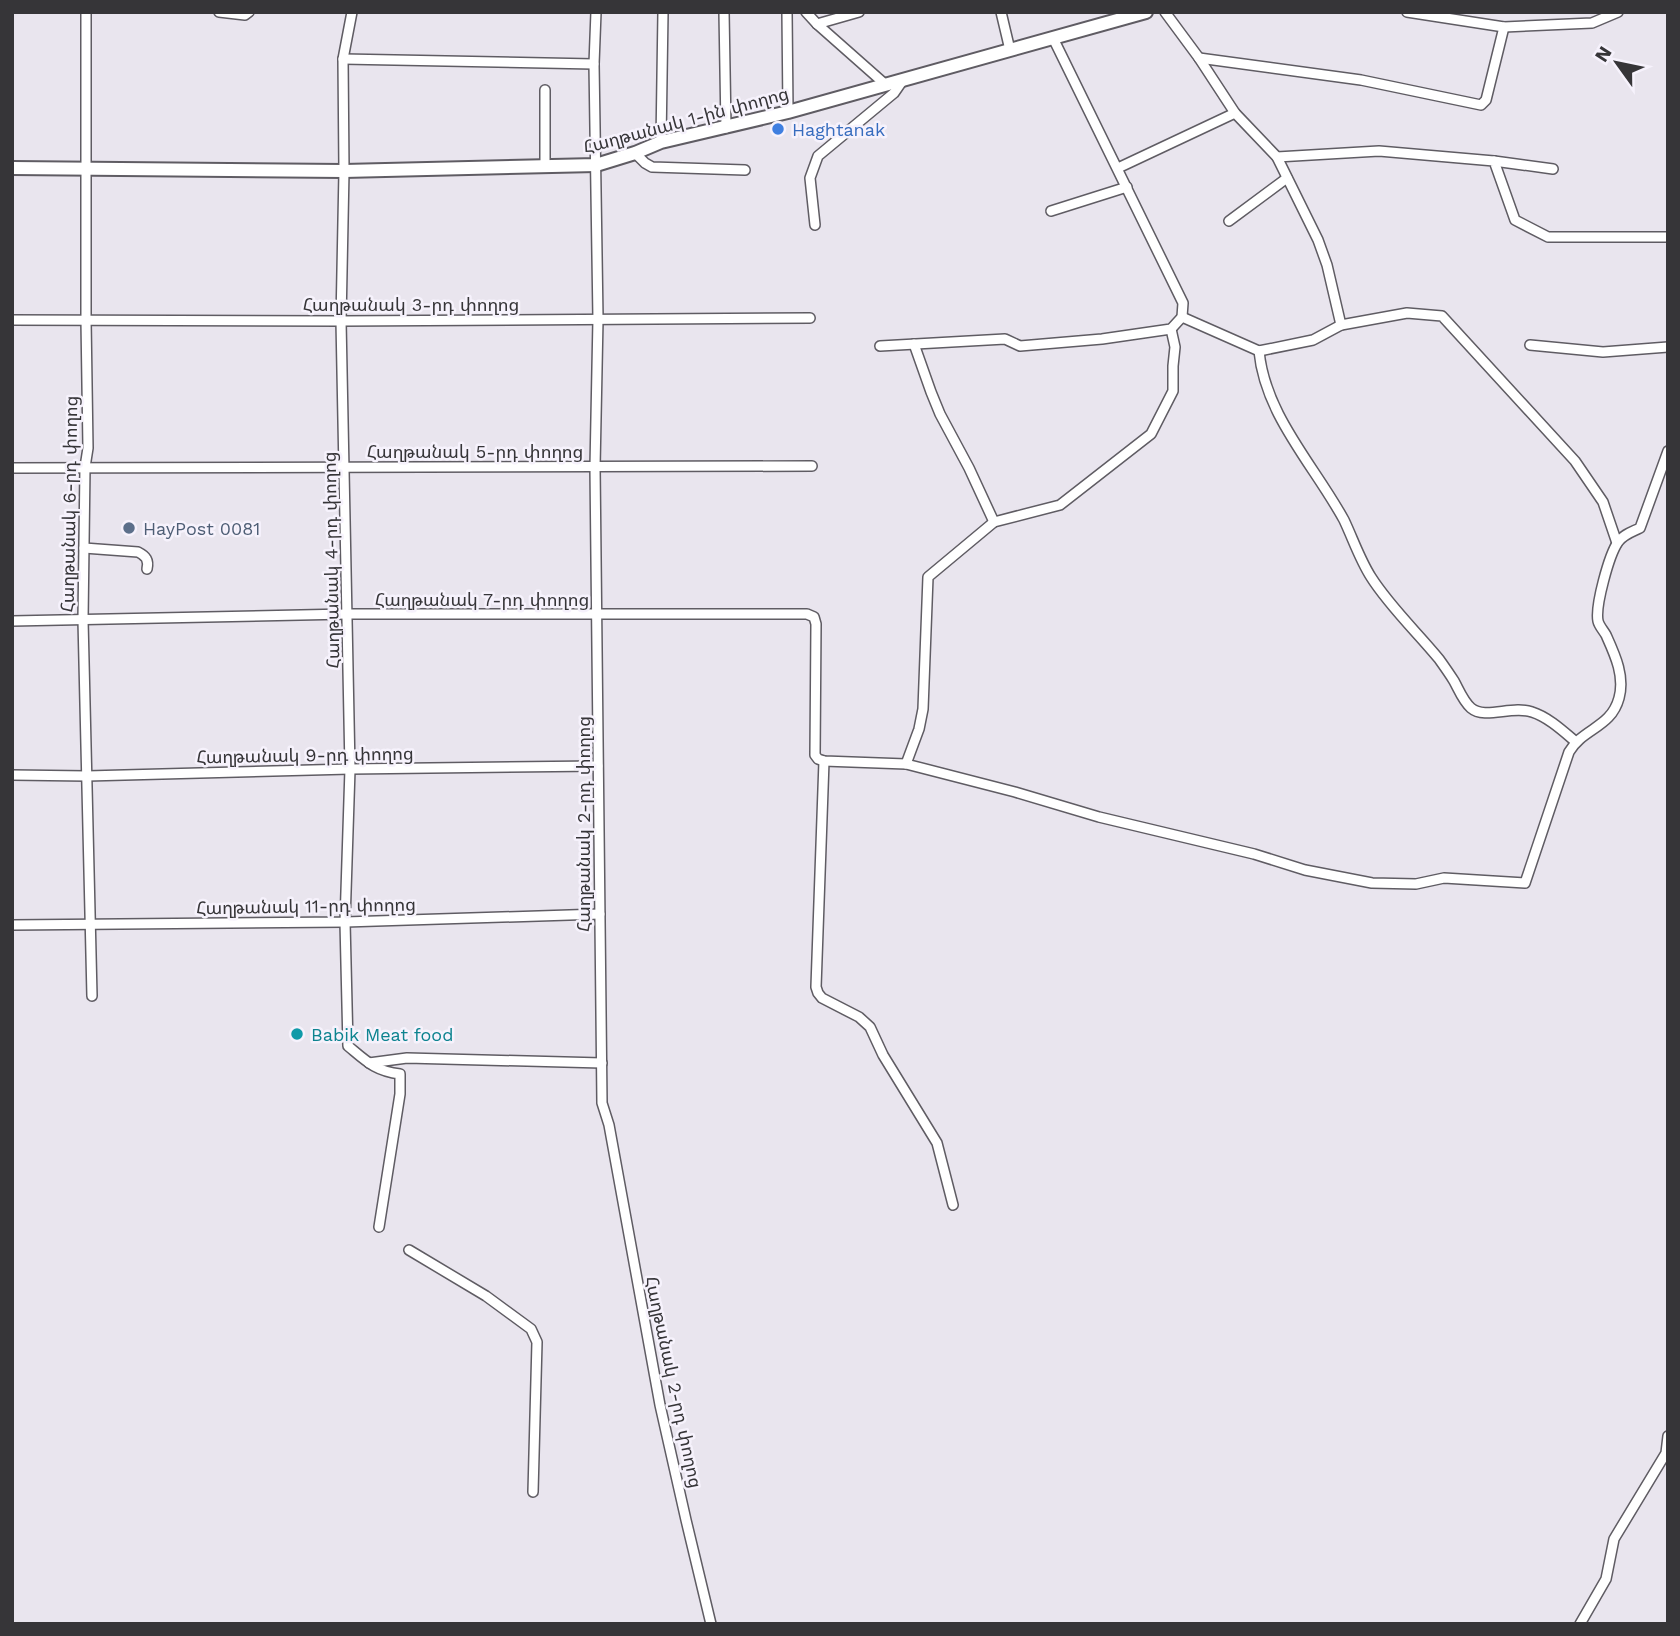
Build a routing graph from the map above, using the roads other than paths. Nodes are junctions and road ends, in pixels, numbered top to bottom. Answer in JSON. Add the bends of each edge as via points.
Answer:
{"nodes":[{"id":1,"x":86,"y":12,"type":"edge"},
{"id":2,"x":219,"y":12,"type":"edge"},
{"id":3,"x":249,"y":12,"type":"edge"},
{"id":4,"x":352,"y":12,"type":"edge"},
{"id":5,"x":596,"y":12,"type":"edge"},
{"id":6,"x":663,"y":12,"type":"edge"},
{"id":7,"x":724,"y":12,"type":"edge"},
{"id":8,"x":787,"y":12,"type":"edge"},
{"id":9,"x":806,"y":12,"type":"edge"},
{"id":10,"x":859,"y":12,"type":"edge"},
{"id":11,"x":1001,"y":12,"type":"edge"},
{"id":12,"x":1146,"y":12,"type":"edge"},
{"id":13,"x":1165,"y":12,"type":"edge"},
{"id":14,"x":1407,"y":12,"type":"edge"},
{"id":15,"x":1553,"y":12,"type":"edge"},
{"id":16,"x":1618,"y":12,"type":"edge"},
{"id":17,"x":1120,"y":16,"type":"edge"},
{"id":18,"x":817,"y":24,"type":"junction"},
{"id":19,"x":1550,"y":25,"type":"junction"},
{"id":20,"x":1504,"y":27,"type":"junction"},
{"id":21,"x":1053,"y":38,"type":"junction"},
{"id":22,"x":1010,"y":50,"type":"junction"},
{"id":23,"x":1199,"y":58,"type":"junction"},
{"id":24,"x":343,"y":59,"type":"junction"},
{"id":25,"x":594,"y":64,"type":"junction"},
{"id":26,"x":903,"y":80,"type":"junction"},
{"id":27,"x":886,"y":85,"type":"junction"},
{"id":28,"x":545,"y":90,"type":"dead end"},
{"id":29,"x":788,"y":112,"type":"junction"},
{"id":30,"x":1235,"y":113,"type":"junction"},
{"id":31,"x":726,"y":128,"type":"junction"},
{"id":32,"x":661,"y":142,"type":"junction"},
{"id":33,"x":635,"y":153,"type":"junction"},
{"id":34,"x":1277,"y":157,"type":"junction"},
{"id":35,"x":1494,"y":161,"type":"junction"},
{"id":36,"x":596,"y":165,"type":"junction"},
{"id":37,"x":545,"y":166,"type":"junction"},
{"id":38,"x":12,"y":168,"type":"edge"},
{"id":39,"x":87,"y":168,"type":"junction"},
{"id":40,"x":1118,"y":168,"type":"junction"},
{"id":41,"x":1553,"y":169,"type":"dead end"},
{"id":42,"x":745,"y":170,"type":"dead end"},
{"id":43,"x":344,"y":171,"type":"junction"},
{"id":44,"x":1287,"y":178,"type":"junction"},
{"id":45,"x":1127,"y":187,"type":"junction"},
{"id":46,"x":1051,"y":211,"type":"dead end"},
{"id":47,"x":1229,"y":221,"type":"dead end"},
{"id":48,"x":815,"y":225,"type":"dead end"},
{"id":49,"x":1668,"y":237,"type":"edge"},
{"id":50,"x":1182,"y":317,"type":"junction"},
{"id":51,"x":810,"y":318,"type":"dead end"},
{"id":52,"x":598,"y":319,"type":"junction"},
{"id":53,"x":12,"y":320,"type":"edge"},
{"id":54,"x":86,"y":320,"type":"junction"},
{"id":55,"x":341,"y":321,"type":"junction"},
{"id":56,"x":1341,"y":325,"type":"junction"},
{"id":57,"x":1171,"y":329,"type":"junction"},
{"id":58,"x":914,"y":344,"type":"junction"},
{"id":59,"x":1530,"y":345,"type":"dead end"},
{"id":60,"x":880,"y":346,"type":"dead end"},
{"id":61,"x":1668,"y":347,"type":"edge"},
{"id":62,"x":1259,"y":351,"type":"junction"},
{"id":63,"x":1668,"y":451,"type":"edge"},
{"id":64,"x":812,"y":466,"type":"dead end"},
{"id":65,"x":85,"y":467,"type":"junction"},
{"id":66,"x":345,"y":467,"type":"junction"},
{"id":67,"x":595,"y":467,"type":"junction"},
{"id":68,"x":12,"y":468,"type":"edge"},
{"id":69,"x":994,"y":522,"type":"junction"},
{"id":70,"x":1617,"y":543,"type":"junction"},
{"id":71,"x":84,"y":548,"type":"junction"},
{"id":72,"x":148,"y":569,"type":"dead end"},
{"id":73,"x":347,"y":614,"type":"junction"},
{"id":74,"x":598,"y":614,"type":"junction"},
{"id":75,"x":83,"y":620,"type":"junction"},
{"id":76,"x":12,"y":621,"type":"edge"},
{"id":77,"x":1576,"y":741,"type":"junction"},
{"id":78,"x":824,"y":761,"type":"junction"},
{"id":79,"x":906,"y":764,"type":"junction"},
{"id":80,"x":598,"y":766,"type":"junction"},
{"id":81,"x":350,"y":769,"type":"junction"},
{"id":82,"x":12,"y":775,"type":"edge"},
{"id":83,"x":87,"y":776,"type":"junction"},
{"id":84,"x":600,"y":914,"type":"junction"},
{"id":85,"x":345,"y":922,"type":"junction"},
{"id":86,"x":89,"y":924,"type":"junction"},
{"id":87,"x":12,"y":925,"type":"edge"},
{"id":88,"x":92,"y":996,"type":"dead end"},
{"id":89,"x":369,"y":1063,"type":"junction"},
{"id":90,"x":602,"y":1063,"type":"junction"},
{"id":91,"x":953,"y":1205,"type":"dead end"},
{"id":92,"x":379,"y":1227,"type":"dead end"},
{"id":93,"x":409,"y":1250,"type":"dead end"},
{"id":94,"x":1668,"y":1436,"type":"edge"},
{"id":95,"x":533,"y":1492,"type":"dead end"},
{"id":96,"x":711,"y":1624,"type":"edge"},
{"id":97,"x":1580,"y":1624,"type":"edge"}],
"edges":[{"from":1,"to":39,"type":"street","name":"Հաղթանակ 6-րդ փողոց"},
{"from":2,"to":3,"type":"street"},
{"from":4,"to":24,"type":"street","name":"Հաղթանակ 4-րդ փողոց"},
{"from":5,"to":25,"type":"street","name":"Հաղթանակ 2-րդ փողոց"},
{"from":6,"to":32,"type":"street"},
{"from":7,"to":31,"type":"street"},
{"from":8,"to":29,"type":"street"},
{"from":9,"to":18,"type":"street"},
{"from":10,"to":18,"type":"street"},
{"from":11,"to":22,"type":"street"},
{"from":12,"to":17,"type":"main road","name":"Հաղթանակ 1-ին փողոց"},
{"from":13,"to":23,"type":"street"},
{"from":14,"to":20,"type":"street"},
{"from":15,"to":19,"type":"street"},
{"from":16,"to":19,"type":"street","via":[[1592,23]]},
{"from":17,"to":21,"type":"main road","name":"Հաղթանակ 1-ին փողոց"},
{"from":18,"to":27,"type":"street"},
{"from":19,"to":20,"type":"street"},
{"from":20,"to":23,"type":"street","via":[[1486,100],[1481,104],[1361,80]]},
{"from":21,"to":22,"type":"main road","name":"Հաղթանակ 1-ին փողոց"},
{"from":21,"to":40,"type":"street"},
{"from":22,"to":26,"type":"main road","name":"Հաղթանակ 1-ին փողոց"},
{"from":23,"to":30,"type":"street"},
{"from":24,"to":25,"type":"street"},
{"from":24,"to":43,"type":"street","name":"Հաղթանակ 4-րդ փողոց"},
{"from":25,"to":36,"type":"street","name":"Հաղթանակ 2-րդ փողոց"},
{"from":26,"to":27,"type":"main road","name":"Հաղթանակ 1-ին փողոց"},
{"from":26,"to":48,"type":"street","via":[[894,93],[818,156],[810,178]]},
{"from":27,"to":29,"type":"main road","name":"Հաղթանակ 1-ին փողոց"},
{"from":28,"to":37,"type":"street"},
{"from":29,"to":31,"type":"main road","name":"Հաղթանակ 1-ին փողոց"},
{"from":30,"to":34,"type":"street"},
{"from":30,"to":40,"type":"street"},
{"from":31,"to":32,"type":"main road","name":"Հաղթանակ 1-ին փողոց"},
{"from":32,"to":33,"type":"main road","name":"Հաղթանակ 1-ին փողոց"},
{"from":33,"to":36,"type":"main road","name":"Հաղթանակ 1-ին փողոց"},
{"from":33,"to":42,"type":"street","via":[[652,167]]},
{"from":34,"to":35,"type":"street","via":[[1379,151]]},
{"from":34,"to":44,"type":"street"},
{"from":35,"to":41,"type":"street"},
{"from":35,"to":49,"type":"street","via":[[1515,220],[1548,237]]},
{"from":36,"to":37,"type":"main road","name":"Հաղթանակ 1-ին փողոց"},
{"from":36,"to":52,"type":"street","name":"Հաղթանակ 2-րդ փողոց"},
{"from":37,"to":43,"type":"main road","name":"Հաղթանակ 1-ին փողոց"},
{"from":38,"to":39,"type":"main road","name":"Հաղթանակ 1-ին փողոց"},
{"from":39,"to":43,"type":"main road","name":"Հաղթանակ 1-ին փողոց"},
{"from":39,"to":54,"type":"street","name":"Հաղթանակ 6-րդ փողոց"},
{"from":40,"to":45,"type":"street"},
{"from":43,"to":55,"type":"street","name":"Հաղթանակ 4-րդ փողոց"},
{"from":44,"to":47,"type":"street"},
{"from":44,"to":56,"type":"street","via":[[1327,265]]},
{"from":45,"to":46,"type":"street"},
{"from":45,"to":50,"type":"street","via":[[1183,303]]},
{"from":50,"to":57,"type":"street"},
{"from":50,"to":62,"type":"street"},
{"from":51,"to":52,"type":"street","name":"Հաղթանակ 3-րդ փողոց"},
{"from":52,"to":55,"type":"street","name":"Հաղթանակ 3-րդ փողոց"},
{"from":52,"to":67,"type":"street","name":"Հաղթանակ 2-րդ փողոց"},
{"from":53,"to":54,"type":"street","name":"Հաղթանակ 3-րդ փողոց"},
{"from":54,"to":55,"type":"street","name":"Հաղթանակ 3-րդ փողոց"},
{"from":54,"to":65,"type":"street","name":"Հաղթանակ 6-րդ փողոց"},
{"from":55,"to":66,"type":"street","name":"Հաղթանակ 4-րդ փողոց"},
{"from":56,"to":62,"type":"street","via":[[1313,341]]},
{"from":56,"to":70,"type":"street","via":[[1406,313],[1442,316],[1576,461],[1603,502]]},
{"from":57,"to":58,"type":"street","via":[[1020,346],[1005,339]]},
{"from":57,"to":69,"type":"street","via":[[1173,391],[1151,434],[1060,505]]},
{"from":58,"to":60,"type":"street"},
{"from":58,"to":69,"type":"street","via":[[940,414]]},
{"from":59,"to":61,"type":"street","via":[[1603,352]]},
{"from":62,"to":77,"type":"street","via":[[1272,399],[1343,519],[1371,577],[1438,659],[1465,701],[1481,714],[1530,711]]},
{"from":63,"to":70,"type":"street","via":[[1640,528]]},
{"from":64,"to":67,"type":"street","name":"Հաղթանակ 5-րդ փողոց"},
{"from":65,"to":66,"type":"street","name":"Հաղթանակ 5-րդ փողոց"},
{"from":65,"to":68,"type":"street","name":"Հաղթանակ 5-րդ փողոց"},
{"from":65,"to":71,"type":"street","name":"Հաղթանակ 6-րդ փողոց"},
{"from":66,"to":67,"type":"street","name":"Հաղթանակ 5-րդ փողոց"},
{"from":66,"to":73,"type":"street","name":"Հաղթանակ 4-րդ փողոց"},
{"from":67,"to":74,"type":"street","name":"Հաղթանակ 2-րդ փողոց"},
{"from":69,"to":79,"type":"street","via":[[928,577],[923,709]]},
{"from":70,"to":77,"type":"street","via":[[1599,601],[1598,621],[1622,678],[1620,695],[1607,720]]},
{"from":71,"to":72,"type":"street","via":[[138,552],[145,555]]},
{"from":71,"to":75,"type":"street","name":"Հաղթանակ 6-րդ փողոց"},
{"from":73,"to":74,"type":"street","name":"Հաղթանակ 7-րդ փողոց"},
{"from":73,"to":75,"type":"street","name":"Հաղթանակ 7-րդ փողոց"},
{"from":73,"to":81,"type":"street","name":"Հաղթանակ 4-րդ փողոց"},
{"from":74,"to":78,"type":"street","name":"Հաղթանակ 7-րդ փողոց","via":[[814,617],[815,755]]},
{"from":74,"to":80,"type":"street","name":"Հաղթանակ 2-րդ փողոց"},
{"from":75,"to":76,"type":"street","name":"Հաղթանակ 7-րդ փողոց"},
{"from":75,"to":83,"type":"street","name":"Հաղթանակ 6-րդ փողոց"},
{"from":77,"to":79,"type":"street","via":[[1525,883],[1444,878],[1416,884],[1371,883],[1305,870]]},
{"from":78,"to":79,"type":"street"},
{"from":78,"to":91,"type":"street","via":[[818,993],[870,1027],[937,1143]]},
{"from":80,"to":81,"type":"street","name":"Հաղթանակ 9-րդ փողոց"},
{"from":80,"to":84,"type":"street","name":"Հաղթանակ 2-րդ փողոց"},
{"from":81,"to":83,"type":"street","name":"Հաղթանակ 9-րդ փողոց"},
{"from":81,"to":85,"type":"street","name":"Հաղթանակ 4-րդ փողոց"},
{"from":82,"to":83,"type":"street","name":"Հաղթանակ 9-րդ փողոց"},
{"from":83,"to":86,"type":"street","name":"Հաղթանակ 6-րդ փողոց"},
{"from":84,"to":85,"type":"street","name":"Հաղթանակ 11-րդ փողոց"},
{"from":84,"to":90,"type":"street","name":"Հաղթանակ 2-րդ փողոց"},
{"from":85,"to":86,"type":"street","name":"Հաղթանակ 11-րդ փողոց"},
{"from":85,"to":89,"type":"street","name":"Հաղթանակ 4-րդ փողոց","via":[[348,1046]]},
{"from":86,"to":87,"type":"street","name":"Հաղթանակ 11-րդ փողոց"},
{"from":86,"to":88,"type":"street","name":"Հաղթանակ 6-րդ փողոց"},
{"from":89,"to":90,"type":"street","via":[[407,1058]]},
{"from":89,"to":92,"type":"street","via":[[400,1074]]},
{"from":90,"to":96,"type":"street","name":"Հաղթանակ 2-րդ փողոց","via":[[602,1103],[658,1392]]},
{"from":93,"to":95,"type":"street","via":[[531,1329],[537,1342]]},
{"from":94,"to":97,"type":"street","via":[[1666,1453],[1614,1539],[1606,1579]]}]}
